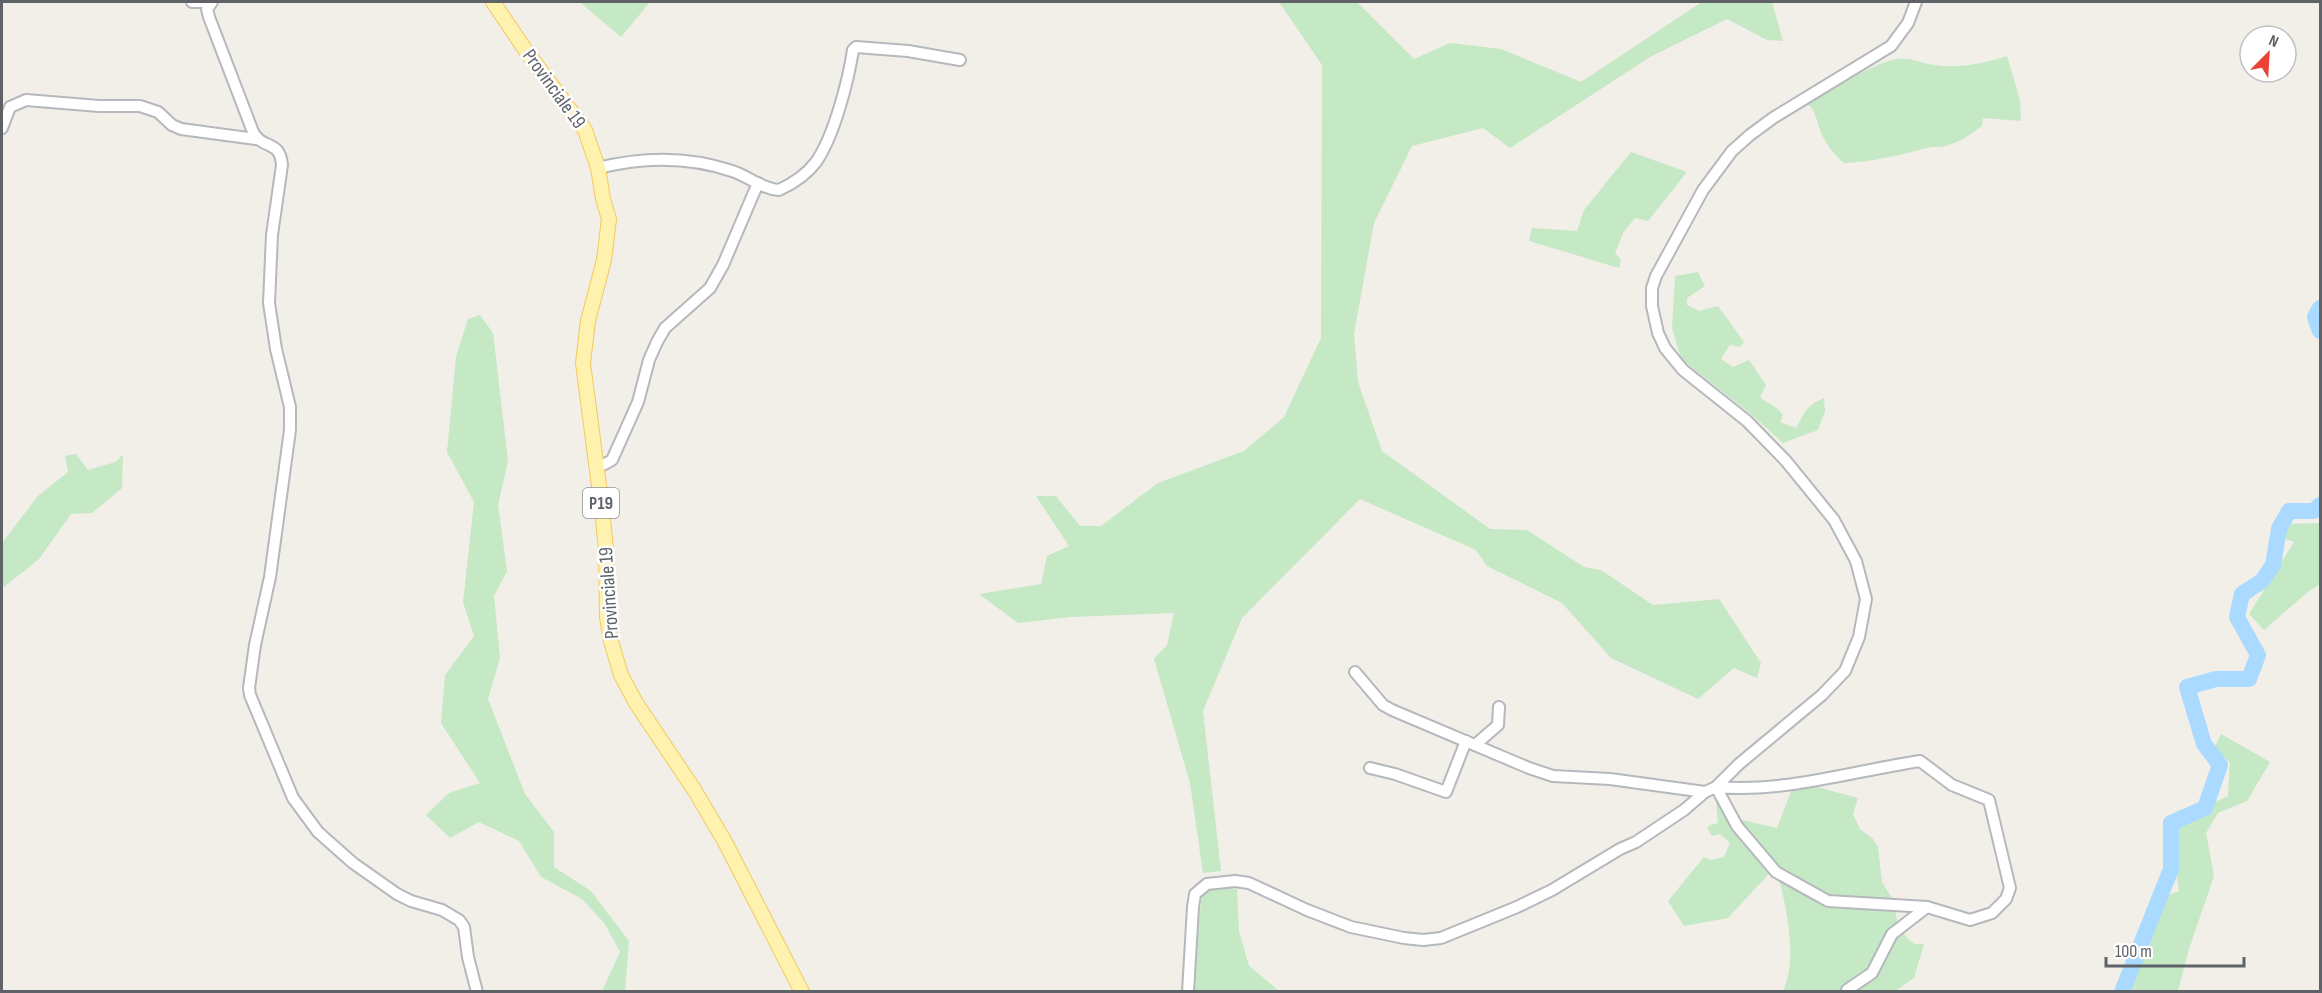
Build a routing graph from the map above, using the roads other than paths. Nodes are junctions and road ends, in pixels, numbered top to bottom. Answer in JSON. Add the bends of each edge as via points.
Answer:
{"nodes":[{"id":1,"x":192,"y":2,"type":"edge"},
{"id":2,"x":204,"y":2,"type":"edge"},
{"id":3,"x":212,"y":2,"type":"edge"},
{"id":4,"x":493,"y":2,"type":"edge"},
{"id":5,"x":1917,"y":2,"type":"edge"},
{"id":6,"x":960,"y":60,"type":"dead end"},
{"id":7,"x":2,"y":128,"type":"edge"},
{"id":8,"x":256,"y":139,"type":"junction"},
{"id":9,"x":598,"y":168,"type":"junction"},
{"id":10,"x":758,"y":183,"type":"junction"},
{"id":11,"x":596,"y":464,"type":"junction"},
{"id":12,"x":1355,"y":672,"type":"dead end"},
{"id":13,"x":1499,"y":707,"type":"dead end"},
{"id":14,"x":1470,"y":743,"type":"junction"},
{"id":15,"x":1370,"y":768,"type":"dead end"},
{"id":16,"x":1716,"y":787,"type":"junction"},
{"id":17,"x":1705,"y":792,"type":"junction"},
{"id":18,"x":1927,"y":907,"type":"junction"},
{"id":19,"x":1847,"y":990,"type":"dead end"},
{"id":20,"x":477,"y":992,"type":"edge"},
{"id":21,"x":802,"y":992,"type":"edge"},
{"id":22,"x":1188,"y":992,"type":"edge"}],
"edges":[{"from":1,"to":2,"type":"street"},
{"from":3,"to":8,"type":"street","via":[[207,9],[209,17]]},
{"from":4,"to":9,"type":"main road","name":"Provinciale 19","number":"P19","via":[[585,130]]},
{"from":5,"to":16,"type":"street","via":[[1891,46],[1773,118],[1732,151],[1698,200],[1652,288],[1654,317],[1665,348],[1683,370],[1768,441],[1815,495],[1846,540],[1866,599],[1856,646],[1845,671]]},
{"from":6,"to":10,"type":"street","via":[[856,47],[828,137],[815,163],[779,190]]},
{"from":7,"to":8,"type":"street","via":[[10,107],[26,100],[141,106],[158,112],[181,129]]},
{"from":8,"to":20,"type":"street","via":[[276,147],[282,156],[272,235],[269,303],[290,407],[290,430],[270,578],[253,655],[250,695],[293,798],[318,832],[397,894],[459,920],[464,927]]},
{"from":9,"to":10,"type":"street","via":[[678,159],[730,170]]},
{"from":9,"to":11,"type":"main road","name":"Provinciale 19","number":"P19","via":[[609,229],[588,321],[583,363]]},
{"from":10,"to":11,"type":"street","via":[[710,288],[665,328],[657,342],[638,402],[612,460]]},
{"from":11,"to":21,"type":"main road","name":"Provinciale 19","number":"P19","via":[[606,550],[607,617],[621,675],[725,842]]},
{"from":12,"to":14,"type":"street","via":[[1383,705]]},
{"from":13,"to":14,"type":"street","via":[[1498,725]]},
{"from":14,"to":15,"type":"street","via":[[1446,792]]},
{"from":14,"to":17,"type":"street","via":[[1553,776],[1620,780]]},
{"from":16,"to":17,"type":"street"},
{"from":16,"to":18,"type":"street","via":[[1737,826],[1776,872],[1828,901]]},
{"from":16,"to":18,"type":"street","via":[[1746,789],[1826,780],[1920,761],[1952,785],[1989,800],[2010,888],[2006,899],[1992,913],[1970,920]]},
{"from":17,"to":22,"type":"street","via":[[1636,842],[1552,890],[1442,938],[1423,940],[1380,934],[1351,927],[1249,884],[1207,884],[1194,900]]},
{"from":18,"to":19,"type":"street","via":[[1892,934],[1872,973]]}]}
